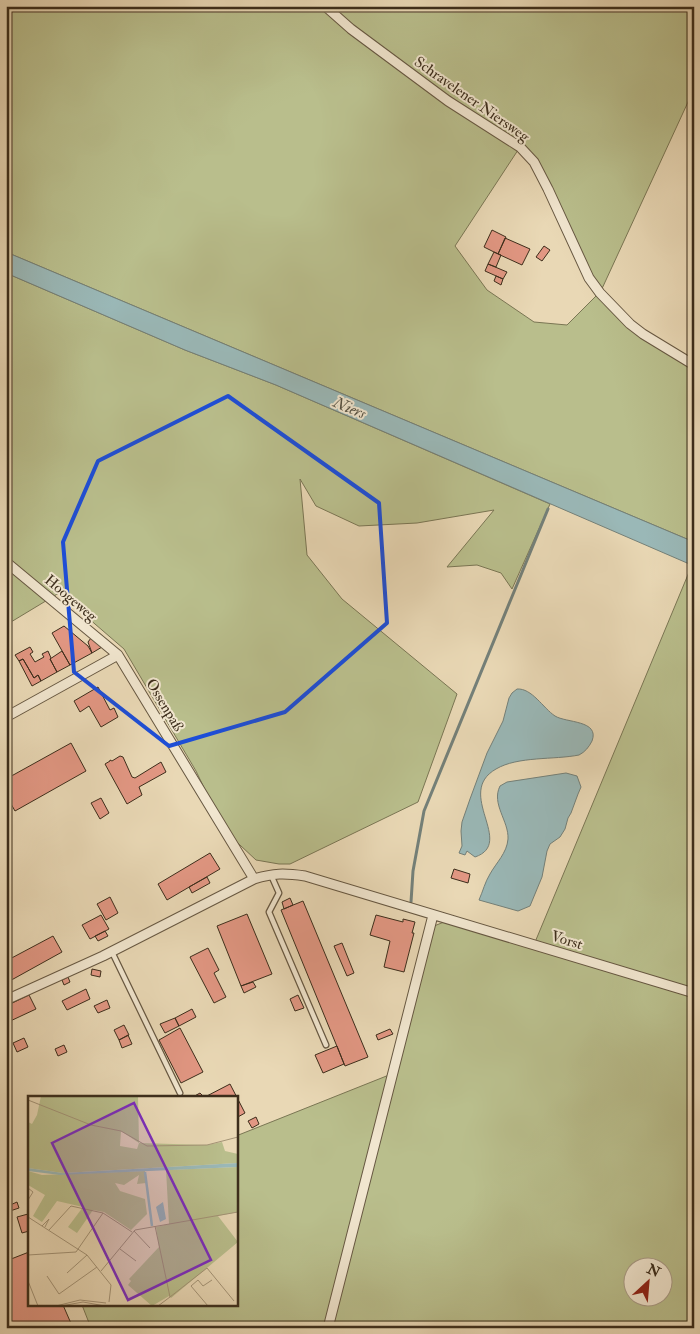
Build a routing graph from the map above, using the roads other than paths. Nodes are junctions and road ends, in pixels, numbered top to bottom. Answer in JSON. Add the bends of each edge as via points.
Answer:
{"nodes":[{"id":1,"x":325,"y":6,"type":"edge"},
{"id":2,"x":694,"y":365,"type":"edge"},
{"id":3,"x":6,"y":562,"type":"edge"},
{"id":4,"x":118,"y":655,"type":"junction"},
{"id":5,"x":6,"y":717,"type":"edge"},
{"id":6,"x":270,"y":874,"type":"junction"},
{"id":7,"x":254,"y":879,"type":"junction"},
{"id":8,"x":433,"y":915,"type":"junction"},
{"id":9,"x":112,"y":952,"type":"junction"},
{"id":10,"x":694,"y":993,"type":"edge"},
{"id":11,"x":6,"y":1000,"type":"edge"},
{"id":12,"x":326,"y":1045,"type":"dead end"},
{"id":13,"x":180,"y":1093,"type":"dead end"},
{"id":14,"x":328,"y":1328,"type":"edge"}],
"edges":[{"from":1,"to":2,"type":"street","name":"Schravelener Niersweg","via":[[442,96],[520,147],[534,162],[589,278],[600,294],[643,334]]},
{"from":3,"to":4,"type":"street","name":"Hoogeweg"},
{"from":4,"to":5,"type":"street"},
{"from":4,"to":7,"type":"street","name":"Ossenpaß"},
{"from":6,"to":7,"type":"street"},
{"from":6,"to":8,"type":"street","via":[[305,876]]},
{"from":6,"to":12,"type":"lane","via":[[279,893],[269,912]]},
{"from":7,"to":9,"type":"street"},
{"from":8,"to":10,"type":"street","name":"Vorst"},
{"from":8,"to":14,"type":"street"},
{"from":9,"to":11,"type":"street"},
{"from":9,"to":13,"type":"lane"}]}
